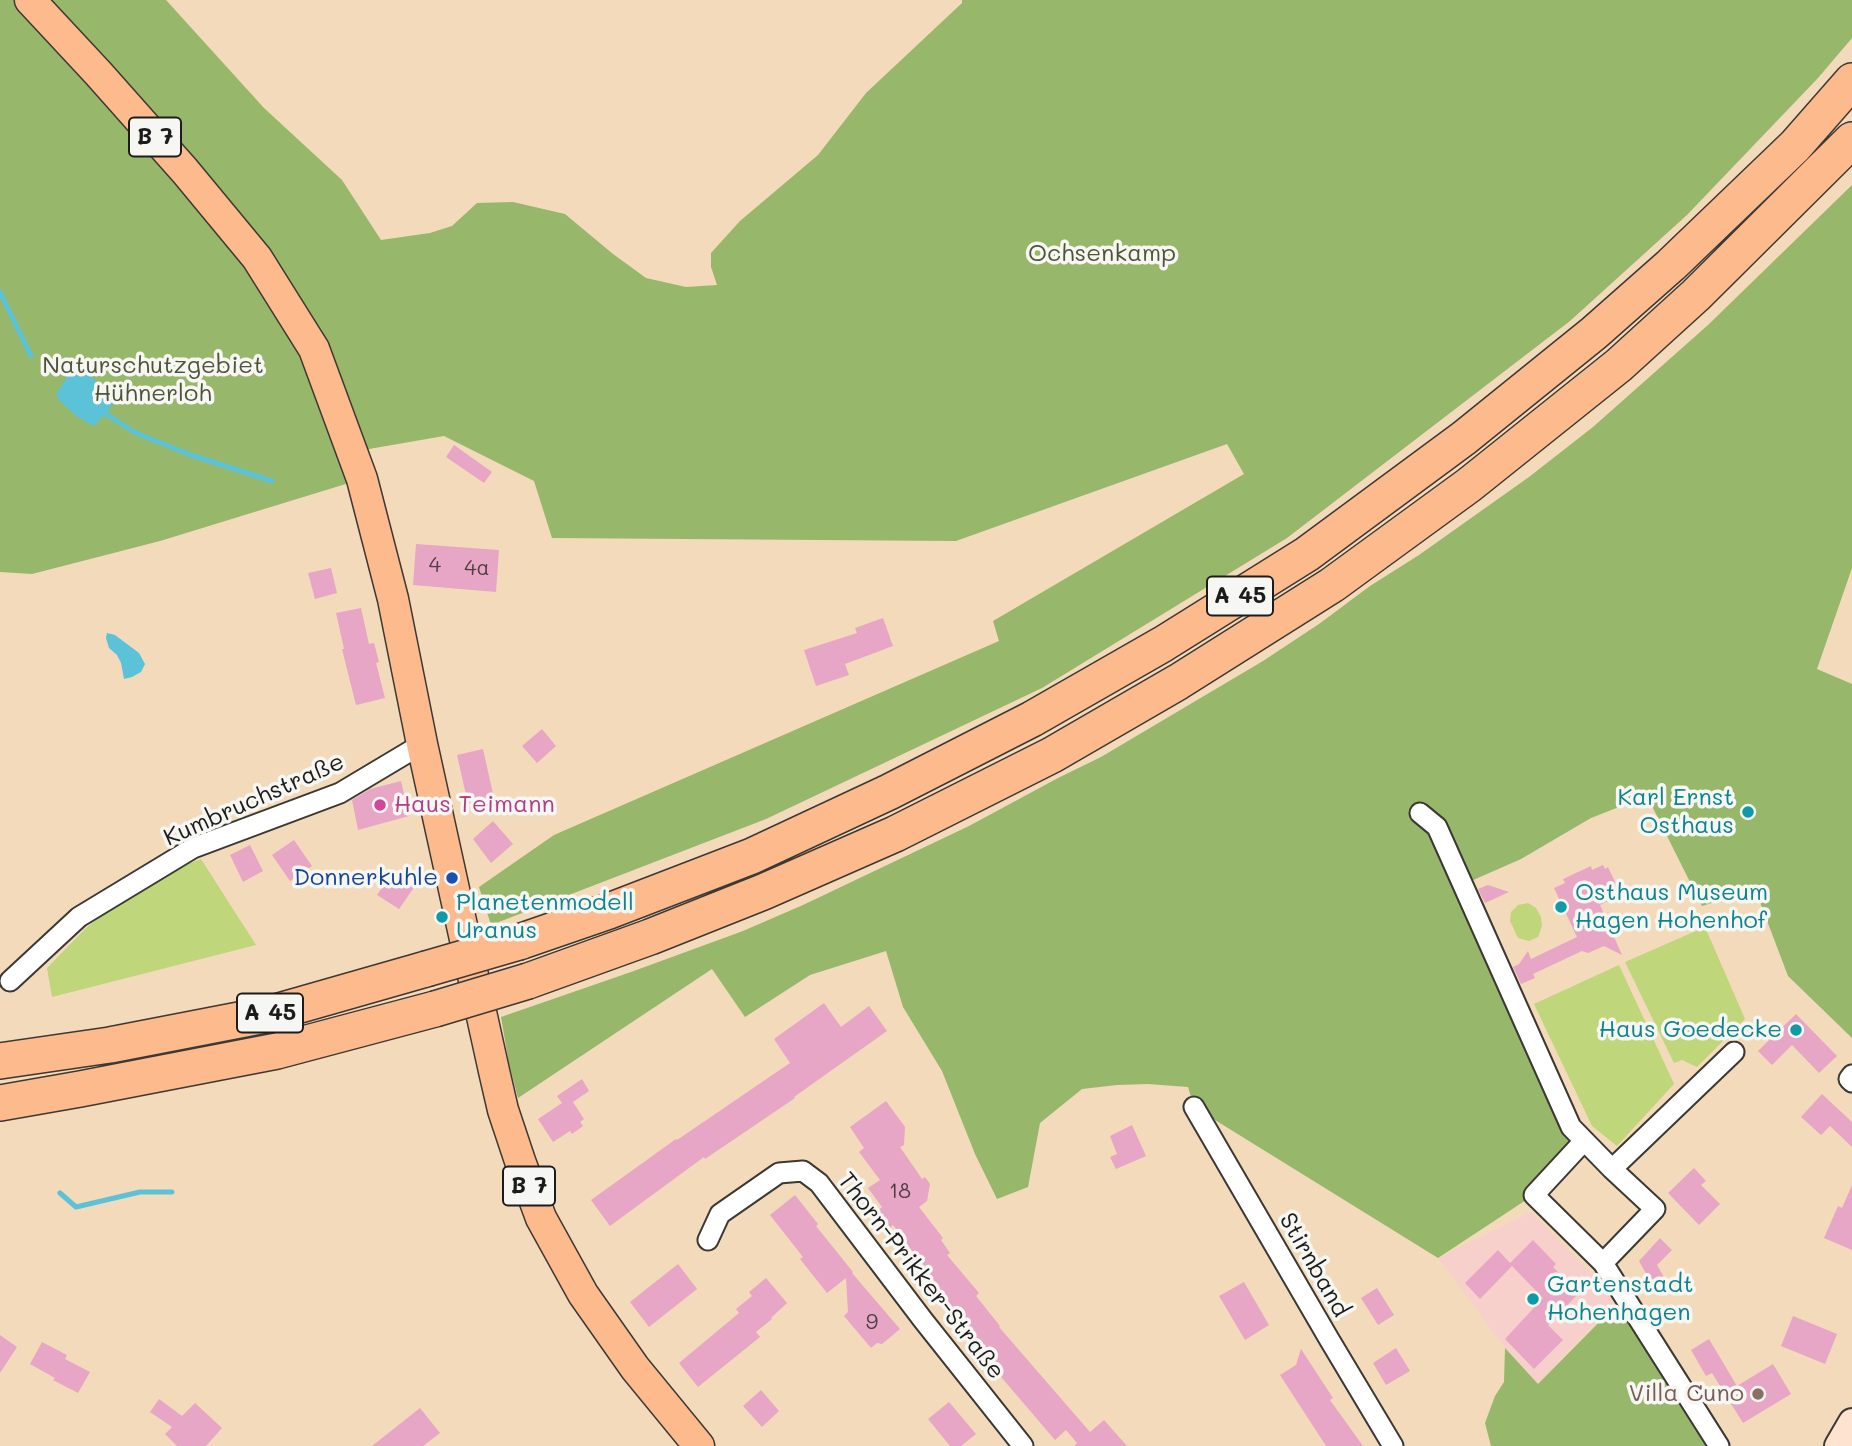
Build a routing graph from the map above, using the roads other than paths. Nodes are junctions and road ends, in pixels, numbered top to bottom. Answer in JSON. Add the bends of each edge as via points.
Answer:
{"nodes":[{"id":1,"x":30,"y":0,"type":"edge"},
{"id":2,"x":1852,"y":81,"type":"edge"},
{"id":3,"x":1852,"y":140,"type":"edge"},
{"id":4,"x":422,"y":744,"type":"junction"},
{"id":5,"x":1420,"y":813,"type":"dead end"},
{"id":6,"x":10,"y":981,"type":"dead end"},
{"id":7,"x":1734,"y":1052,"type":"dead end"},
{"id":8,"x":0,"y":1061,"type":"edge"},
{"id":9,"x":1852,"y":1075,"type":"edge"},
{"id":10,"x":1852,"y":1082,"type":"edge"},
{"id":11,"x":0,"y":1103,"type":"edge"},
{"id":12,"x":1194,"y":1107,"type":"dead end"},
{"id":13,"x":1584,"y":1141,"type":"junction"},
{"id":14,"x":1612,"y":1169,"type":"junction"},
{"id":15,"x":708,"y":1240,"type":"dead end"},
{"id":16,"x":1603,"y":1263,"type":"junction"},
{"id":17,"x":1852,"y":1422,"type":"edge"},
{"id":18,"x":699,"y":1446,"type":"edge"},
{"id":19,"x":1023,"y":1446,"type":"edge"},
{"id":20,"x":1393,"y":1446,"type":"edge"},
{"id":21,"x":1719,"y":1446,"type":"edge"},
{"id":22,"x":1838,"y":1446,"type":"edge"}],
"edges":[{"from":1,"to":4,"type":"main road","number":"B 7","via":[[185,170],[257,258],[314,349],[362,479],[393,598]]},
{"from":2,"to":8,"type":"highway","number":"A 45","bridge":true,"via":[[1795,146],[1671,265],[1464,438],[1307,554],[1032,719],[752,856],[519,942],[265,1015]]},
{"from":3,"to":11,"type":"highway","number":"A 45","bridge":true,"via":[[1619,365],[1469,485],[1332,584],[1052,755],[895,834],[763,892],[528,981],[277,1051]]},
{"from":4,"to":6,"type":"street","name":"Kumbruchstraße","via":[[340,793],[193,848],[79,917]]},
{"from":4,"to":18,"type":"main road","number":"B 7","via":[[503,1110],[541,1218],[590,1304]]},
{"from":5,"to":13,"type":"street","via":[[1437,827],[1572,1127]]},
{"from":7,"to":14,"type":"street"},
{"from":9,"to":10,"type":"street"},
{"from":12,"to":20,"type":"street","name":"Stirnband"},
{"from":13,"to":14,"type":"street"},
{"from":13,"to":16,"type":"street","via":[[1534,1195]]},
{"from":14,"to":16,"type":"street","via":[[1655,1209]]},
{"from":15,"to":19,"type":"street","name":"Thorn-Prikker-Straße","via":[[720,1214],[779,1173],[803,1171],[819,1183]]},
{"from":16,"to":21,"type":"street"},
{"from":17,"to":22,"type":"main road"}]}
